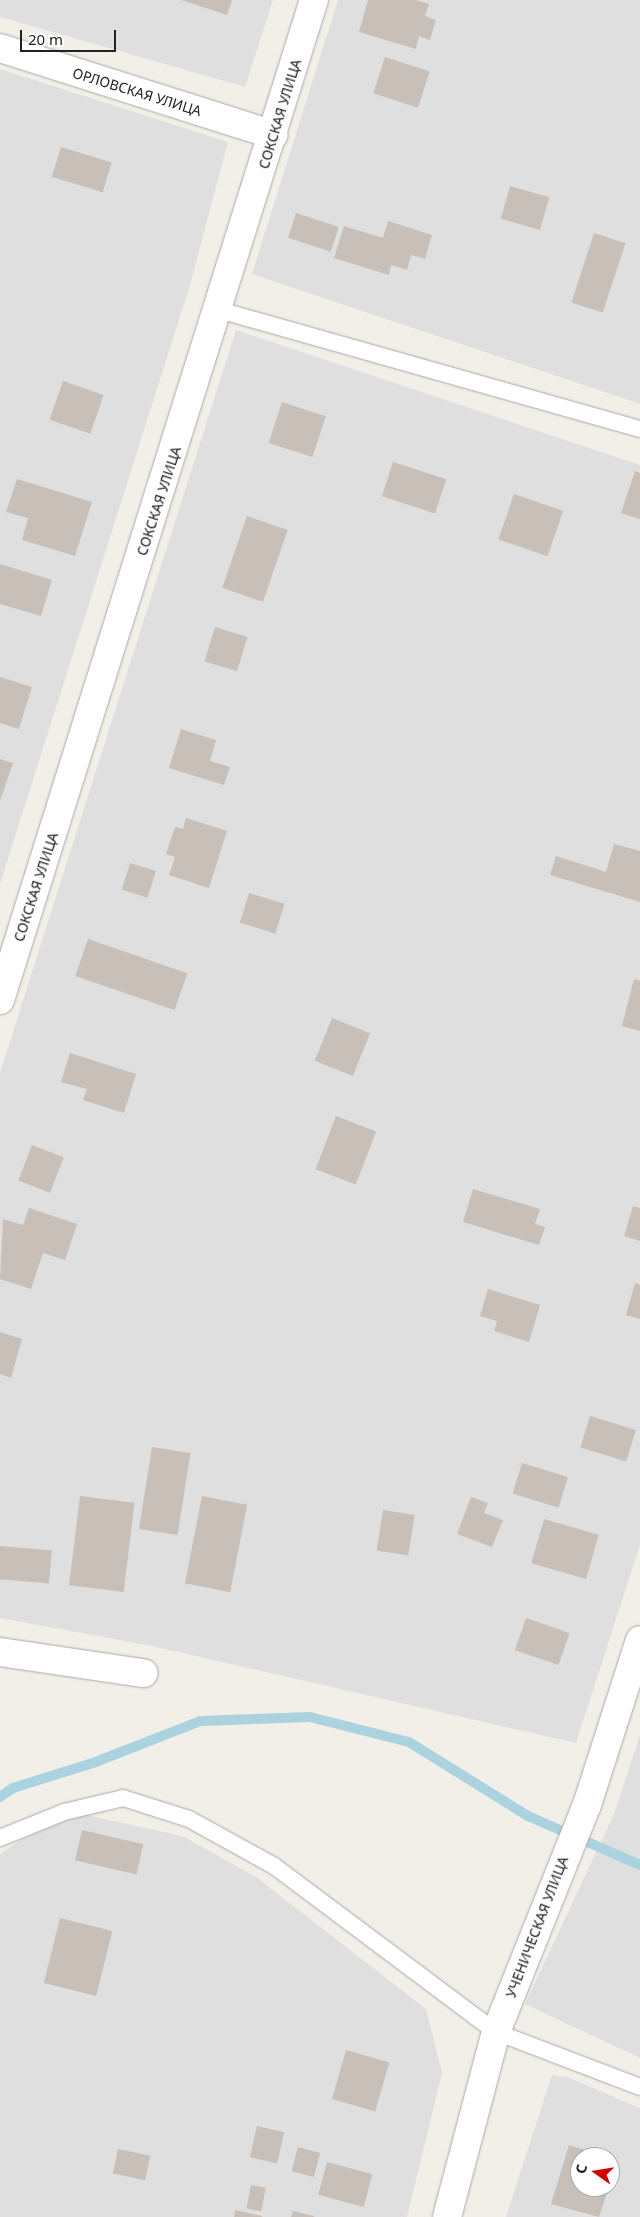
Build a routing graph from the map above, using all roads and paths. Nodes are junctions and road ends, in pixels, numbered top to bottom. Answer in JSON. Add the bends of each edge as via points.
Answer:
{"nodes":[{"id":1,"x":314,"y":0,"type":"edge"},
{"id":2,"x":0,"y":48,"type":"edge"},
{"id":3,"x":274,"y":134,"type":"junction"},
{"id":4,"x":219,"y":310,"type":"junction"},
{"id":5,"x":640,"y":429,"type":"edge"},
{"id":6,"x":0,"y":1000,"type":"edge"},
{"id":7,"x":640,"y":1640,"type":"edge"},
{"id":8,"x":0,"y":1652,"type":"edge"},
{"id":9,"x":143,"y":1673,"type":"dead end"},
{"id":10,"x":0,"y":1838,"type":"edge"},
{"id":11,"x":496,"y":2032,"type":"junction"},
{"id":12,"x":640,"y":2088,"type":"edge"},
{"id":13,"x":447,"y":2217,"type":"edge"}],
"edges":[{"from":1,"to":3,"type":"street","name":"СОКСКАЯ УЛИЦА"},
{"from":2,"to":3,"type":"street","name":"ОРЛОВСКАЯ УЛИЦА"},
{"from":3,"to":4,"type":"street","name":"СОКСКАЯ УЛИЦА"},
{"from":4,"to":5,"type":"lane"},
{"from":4,"to":6,"type":"street","name":"СОКСКАЯ УЛИЦА"},
{"from":7,"to":11,"type":"street","name":"УЧЕНИЧЕСКАЯ УЛИЦА","via":[[582,1816]]},
{"from":8,"to":9,"type":"street"},
{"from":10,"to":11,"type":"lane","via":[[64,1812],[123,1798],[188,1819],[274,1866]]},
{"from":11,"to":12,"type":"lane"},
{"from":11,"to":13,"type":"street","name":"УЧЕНИЧЕСКАЯ УЛИЦА"}]}
